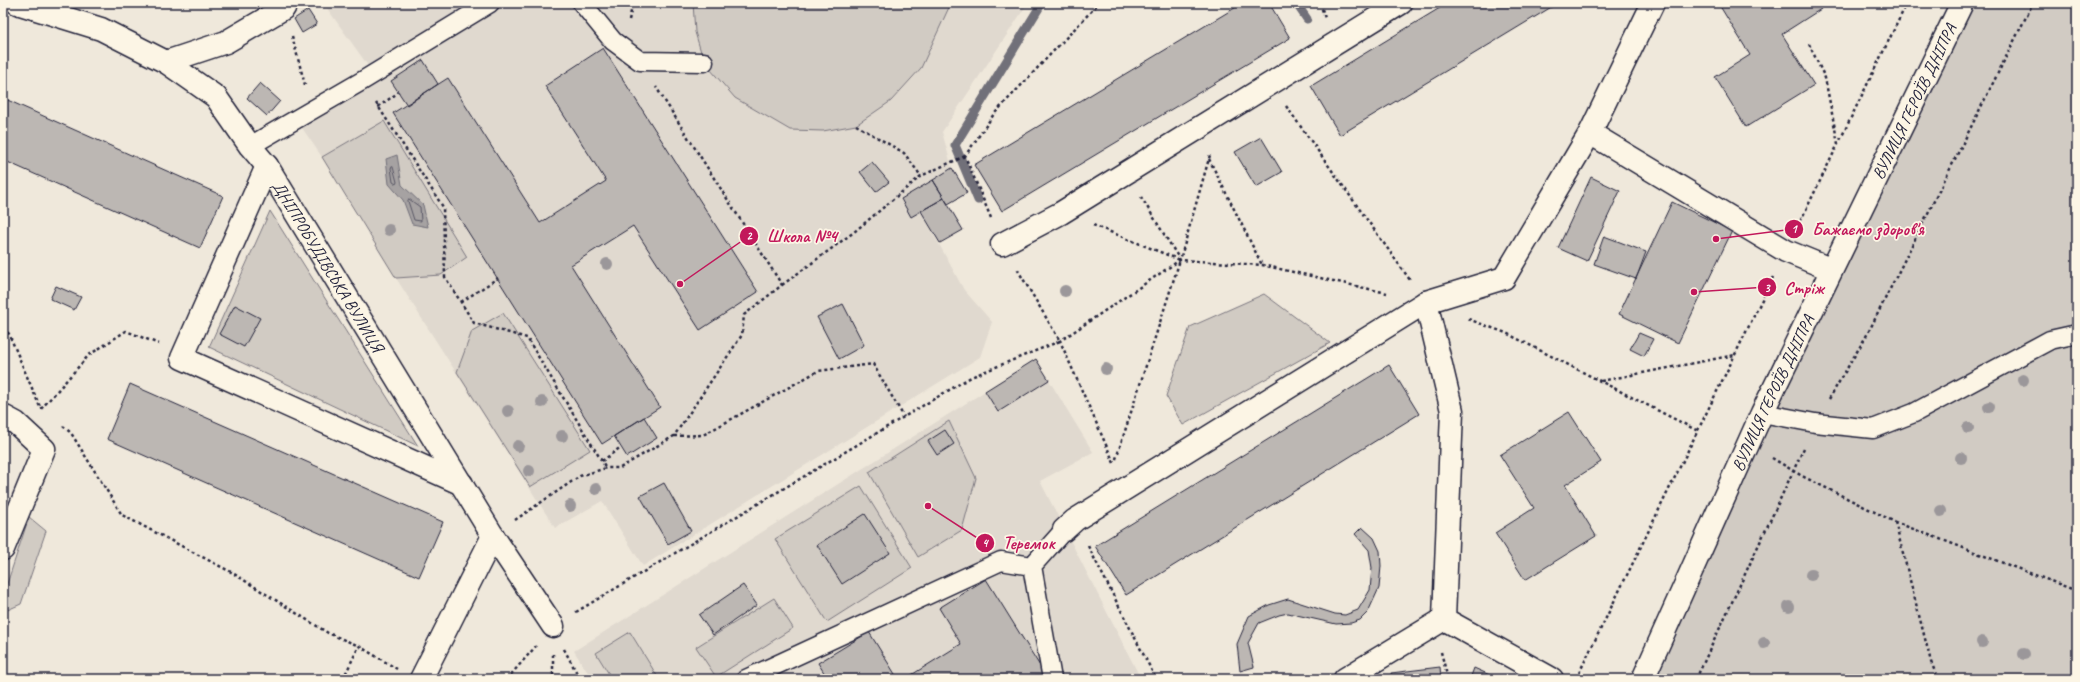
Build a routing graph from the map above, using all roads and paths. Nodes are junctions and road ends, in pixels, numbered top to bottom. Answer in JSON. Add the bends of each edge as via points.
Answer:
{"nodes":[{"id":1,"x":490,"y":3,"type":"edge"},
{"id":2,"x":582,"y":3,"type":"edge"},
{"id":3,"x":633,"y":3,"type":"edge"},
{"id":4,"x":1100,"y":3,"type":"edge"},
{"id":5,"x":1401,"y":3,"type":"edge"},
{"id":6,"x":1653,"y":3,"type":"edge"},
{"id":7,"x":1907,"y":3,"type":"edge"},
{"id":8,"x":1962,"y":3,"type":"edge"},
{"id":9,"x":2033,"y":3,"type":"edge"},
{"id":10,"x":22,"y":4,"type":"edge"},
{"id":11,"x":285,"y":6,"type":"edge"},
{"id":12,"x":1809,"y":44,"type":"dead end"},
{"id":13,"x":640,"y":61,"type":"junction"},
{"id":14,"x":166,"y":62,"type":"junction"},
{"id":15,"x":704,"y":62,"type":"dead end"},
{"id":16,"x":362,"y":81,"type":"junction"},
{"id":17,"x":1269,"y":83,"type":"junction"},
{"id":18,"x":399,"y":92,"type":"dead end"},
{"id":19,"x":378,"y":107,"type":"junction"},
{"id":20,"x":312,"y":110,"type":"junction"},
{"id":21,"x":856,"y":125,"type":"dead end"},
{"id":22,"x":1590,"y":133,"type":"junction"},
{"id":23,"x":1838,"y":144,"type":"junction"},
{"id":24,"x":250,"y":146,"type":"junction"},
{"id":25,"x":1211,"y":152,"type":"dead end"},
{"id":26,"x":966,"y":156,"type":"junction"},
{"id":27,"x":1209,"y":158,"type":"junction"},
{"id":28,"x":267,"y":166,"type":"junction"},
{"id":29,"x":1126,"y":173,"type":"junction"},
{"id":30,"x":921,"y":176,"type":"junction"},
{"id":31,"x":1061,"y":212,"type":"junction"},
{"id":32,"x":1002,"y":244,"type":"junction"},
{"id":33,"x":1786,"y":251,"type":"junction"},
{"id":34,"x":1180,"y":260,"type":"junction"},
{"id":35,"x":1262,"y":264,"type":"junction"},
{"id":36,"x":1830,"y":269,"type":"junction"},
{"id":37,"x":498,"y":278,"type":"dead end"},
{"id":38,"x":782,"y":285,"type":"junction"},
{"id":39,"x":460,"y":302,"type":"junction"},
{"id":40,"x":1426,"y":302,"type":"junction"},
{"id":41,"x":3,"y":328,"type":"edge"},
{"id":42,"x":1506,"y":333,"type":"dead end"},
{"id":43,"x":2077,"y":334,"type":"edge"},
{"id":44,"x":1060,"y":341,"type":"junction"},
{"id":45,"x":1735,"y":355,"type":"junction"},
{"id":46,"x":182,"y":358,"type":"junction"},
{"id":47,"x":1600,"y":381,"type":"junction"},
{"id":48,"x":41,"y":409,"type":"junction"},
{"id":49,"x":1762,"y":413,"type":"junction"},
{"id":50,"x":47,"y":414,"type":"dead end"},
{"id":51,"x":3,"y":416,"type":"edge"},
{"id":52,"x":904,"y":417,"type":"junction"},
{"id":53,"x":59,"y":423,"type":"dead end"},
{"id":54,"x":1815,"y":423,"type":"junction"},
{"id":55,"x":1698,"y":430,"type":"junction"},
{"id":56,"x":674,"y":436,"type":"junction"},
{"id":57,"x":621,"y":447,"type":"dead end"},
{"id":58,"x":602,"y":461,"type":"junction"},
{"id":59,"x":1115,"y":462,"type":"junction"},
{"id":60,"x":606,"y":468,"type":"junction"},
{"id":61,"x":1112,"y":468,"type":"dead end"},
{"id":62,"x":1794,"y":470,"type":"junction"},
{"id":63,"x":462,"y":484,"type":"junction"},
{"id":64,"x":1895,"y":522,"type":"junction"},
{"id":65,"x":1069,"y":525,"type":"junction"},
{"id":66,"x":493,"y":536,"type":"junction"},
{"id":67,"x":3,"y":549,"type":"edge"},
{"id":68,"x":1032,"y":566,"type":"junction"},
{"id":69,"x":2077,"y":591,"type":"edge"},
{"id":70,"x":1444,"y":619,"type":"junction"},
{"id":71,"x":553,"y":626,"type":"junction"},
{"id":72,"x":359,"y":646,"type":"junction"},
{"id":73,"x":400,"y":671,"type":"dead end"},
{"id":74,"x":343,"y":679,"type":"edge"},
{"id":75,"x":421,"y":679,"type":"edge"},
{"id":76,"x":507,"y":679,"type":"edge"},
{"id":77,"x":553,"y":679,"type":"edge"},
{"id":78,"x":580,"y":679,"type":"edge"},
{"id":79,"x":746,"y":679,"type":"edge"},
{"id":80,"x":1052,"y":679,"type":"edge"},
{"id":81,"x":1156,"y":679,"type":"edge"},
{"id":82,"x":1345,"y":679,"type":"edge"},
{"id":83,"x":1552,"y":679,"type":"edge"},
{"id":84,"x":1576,"y":679,"type":"edge"},
{"id":85,"x":1643,"y":679,"type":"edge"},
{"id":86,"x":1696,"y":679,"type":"edge"},
{"id":87,"x":1938,"y":679,"type":"edge"}],
"edges":[{"from":1,"to":16,"type":"lane"},
{"from":2,"to":13,"type":"lane","via":[[613,41]]},
{"from":3,"to":13,"type":"path","via":[[626,33]]},
{"from":4,"to":26,"type":"path","via":[[994,114]]},
{"from":5,"to":17,"type":"street"},
{"from":6,"to":22,"type":"street"},
{"from":7,"to":23,"type":"path"},
{"from":8,"to":36,"type":"street","name":"ВУЛИЦЯ ГЕРОЇВ ДНІПРА"},
{"from":9,"to":54,"type":"path","via":[[1868,333]]},
{"from":10,"to":14,"type":"street","name":"ДНІПРОБУДІВСЬКА ВУЛИЦЯ","via":[[101,28]]},
{"from":11,"to":14,"type":"street","via":[[226,42]]},
{"from":11,"to":20,"type":"path"},
{"from":12,"to":23,"type":"path","via":[[1825,78]]},
{"from":13,"to":15,"type":"lane"},
{"from":13,"to":38,"type":"path"},
{"from":14,"to":24,"type":"street","name":"ДНІПРОБУДІВСЬКА ВУЛИЦЯ","via":[[216,97]]},
{"from":16,"to":19,"type":"path"},
{"from":16,"to":20,"type":"lane"},
{"from":17,"to":29,"type":"street"},
{"from":17,"to":40,"type":"path"},
{"from":18,"to":19,"type":"path"},
{"from":19,"to":39,"type":"path","via":[[443,207],[446,277]]},
{"from":20,"to":24,"type":"lane"},
{"from":21,"to":30,"type":"path","via":[[904,152]]},
{"from":22,"to":33,"type":"street"},
{"from":22,"to":40,"type":"street","via":[[1504,278]]},
{"from":23,"to":33,"type":"path"},
{"from":24,"to":28,"type":"street","name":"ДНІПРОБУДІВСЬКА ВУЛИЦЯ"},
{"from":25,"to":27,"type":"path"},
{"from":26,"to":30,"type":"path"},
{"from":26,"to":32,"type":"path"},
{"from":27,"to":34,"type":"path"},
{"from":27,"to":35,"type":"path"},
{"from":28,"to":46,"type":"street"},
{"from":28,"to":63,"type":"street","name":"ДНІПРОБУДІВСЬКА ВУЛИЦЯ"},
{"from":29,"to":31,"type":"street"},
{"from":29,"to":34,"type":"path"},
{"from":30,"to":38,"type":"path","via":[[854,232]]},
{"from":31,"to":32,"type":"street"},
{"from":31,"to":34,"type":"path"},
{"from":32,"to":44,"type":"path"},
{"from":33,"to":36,"type":"street"},
{"from":33,"to":45,"type":"path"},
{"from":34,"to":35,"type":"path"},
{"from":34,"to":44,"type":"path"},
{"from":34,"to":59,"type":"path"},
{"from":35,"to":40,"type":"path"},
{"from":36,"to":49,"type":"street","name":"ВУЛИЦЯ ГЕРОЇВ ДНІПРА"},
{"from":37,"to":39,"type":"path"},
{"from":38,"to":56,"type":"path","via":[[744,315],[742,335]]},
{"from":39,"to":58,"type":"path","via":[[474,322],[527,338]]},
{"from":40,"to":65,"type":"street"},
{"from":40,"to":70,"type":"street","via":[[1452,411]]},
{"from":41,"to":48,"type":"path","via":[[9,334]]},
{"from":42,"to":47,"type":"path"},
{"from":43,"to":54,"type":"lane","via":[[2050,340],[1914,413],[1873,429]]},
{"from":44,"to":52,"type":"path","via":[[971,377]]},
{"from":44,"to":59,"type":"path"},
{"from":45,"to":47,"type":"path"},
{"from":45,"to":55,"type":"path"},
{"from":46,"to":48,"type":"path","via":[[159,344],[126,332],[89,355]]},
{"from":46,"to":63,"type":"street"},
{"from":47,"to":55,"type":"path"},
{"from":48,"to":50,"type":"path"},
{"from":49,"to":54,"type":"lane"},
{"from":49,"to":85,"type":"street","name":"ВУЛИЦЯ ГЕРОЇВ ДНІПРА"},
{"from":51,"to":67,"type":"street","via":[[16,423],[44,449]]},
{"from":52,"to":56,"type":"path","via":[[873,364],[818,370],[703,435]]},
{"from":52,"to":71,"type":"path"},
{"from":53,"to":72,"type":"path","via":[[71,433],[122,514],[231,572],[328,633]]},
{"from":54,"to":62,"type":"path"},
{"from":55,"to":84,"type":"path"},
{"from":56,"to":60,"type":"path","via":[[620,468]]},
{"from":57,"to":58,"type":"path"},
{"from":58,"to":60,"type":"path"},
{"from":59,"to":61,"type":"path"},
{"from":60,"to":66,"type":"path","via":[[580,476]]},
{"from":62,"to":64,"type":"path"},
{"from":62,"to":86,"type":"path"},
{"from":63,"to":66,"type":"street","name":"ДНІПРОБУДІВСЬКА ВУЛИЦЯ"},
{"from":64,"to":69,"type":"path"},
{"from":64,"to":87,"type":"path","via":[[1931,662]]},
{"from":65,"to":68,"type":"lane"},
{"from":65,"to":81,"type":"path"},
{"from":66,"to":71,"type":"street","name":"ДНІПРОБУДІВСЬКА ВУЛИЦЯ"},
{"from":66,"to":75,"type":"street"},
{"from":68,"to":79,"type":"lane","via":[[1001,561]]},
{"from":68,"to":80,"type":"lane"},
{"from":70,"to":82,"type":"street"},
{"from":70,"to":83,"type":"street"},
{"from":71,"to":76,"type":"path"},
{"from":71,"to":77,"type":"path"},
{"from":71,"to":78,"type":"path"},
{"from":72,"to":73,"type":"path"},
{"from":72,"to":74,"type":"path"}]}
